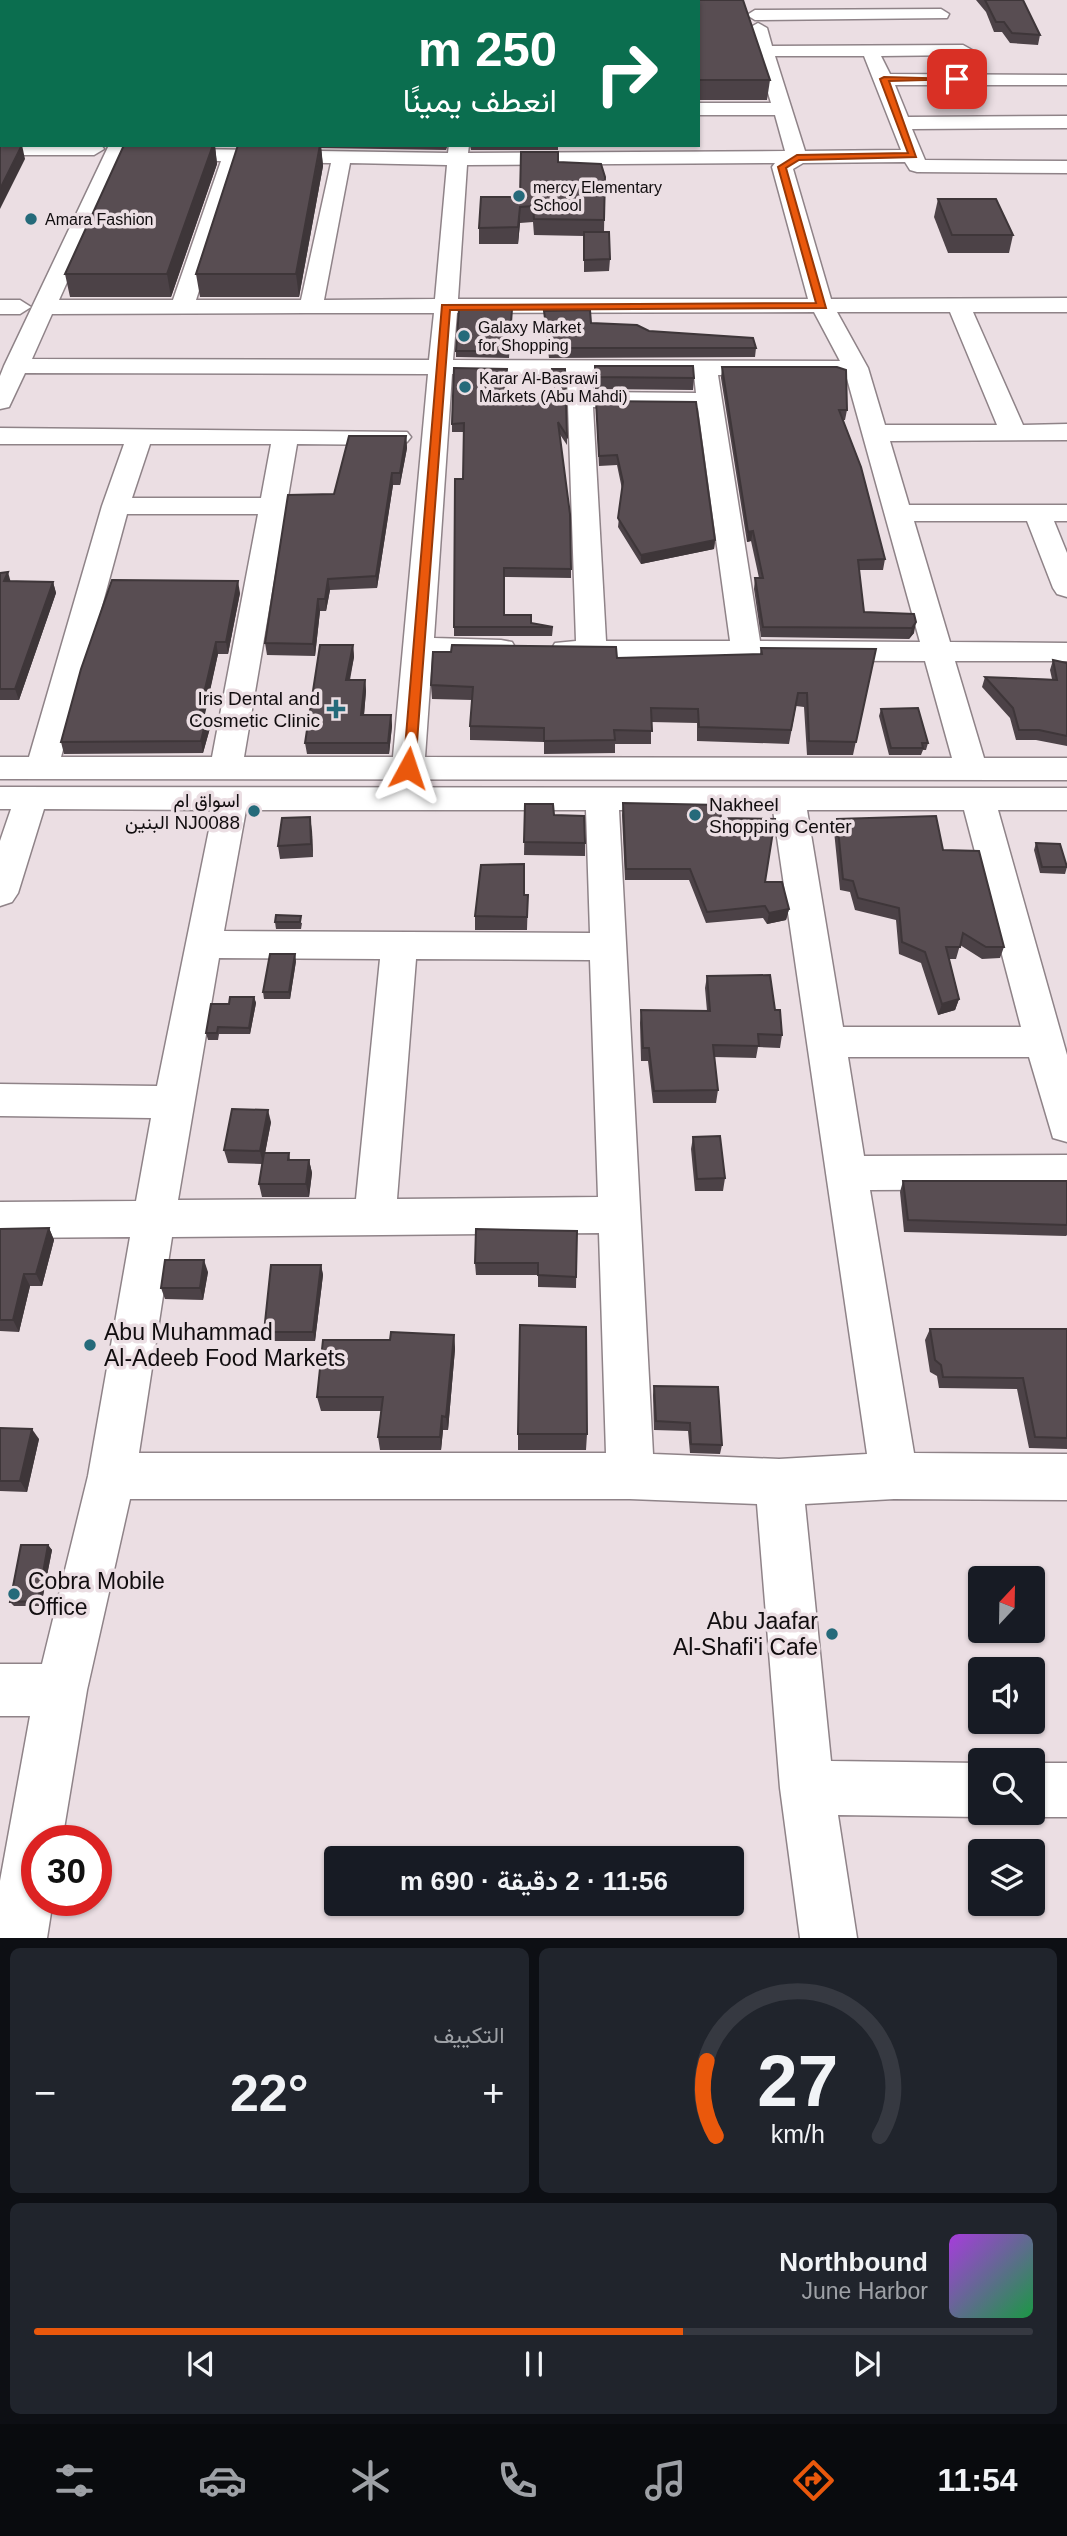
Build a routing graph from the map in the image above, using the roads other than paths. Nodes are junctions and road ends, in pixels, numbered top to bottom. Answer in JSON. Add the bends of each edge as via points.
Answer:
{"nodes":[{"id":1,"x":851,"y":7,"type":"edge"},
{"id":2,"x":937,"y":7,"type":"edge"},
{"id":3,"x":752,"y":8,"type":"edge"},
{"id":4,"x":963,"y":50,"type":"junction"},
{"id":5,"x":765,"y":51,"type":"junction"},
{"id":6,"x":870,"y":51,"type":"junction"},
{"id":7,"x":884,"y":79,"type":"junction"},
{"id":8,"x":981,"y":79,"type":"junction"},
{"id":9,"x":1067,"y":80,"type":"edge"},
{"id":10,"x":700,"y":109,"type":"edge"},
{"id":11,"x":782,"y":109,"type":"junction"},
{"id":12,"x":1067,"y":122,"type":"edge"},
{"id":13,"x":901,"y":123,"type":"junction"},
{"id":14,"x":106,"y":148,"type":"edge"},
{"id":15,"x":0,"y":149,"type":"edge"},
{"id":16,"x":458,"y":152,"type":"edge"},
{"id":17,"x":567,"y":152,"type":"edge"},
{"id":18,"x":342,"y":156,"type":"junction"},
{"id":19,"x":913,"y":156,"type":"junction"},
{"id":20,"x":232,"y":157,"type":"junction"},
{"id":21,"x":797,"y":158,"type":"junction"},
{"id":22,"x":1067,"y":167,"type":"edge"},
{"id":23,"x":43,"y":258,"type":"dead end"},
{"id":24,"x":31,"y":283,"type":"dead end"},
{"id":25,"x":1067,"y":305,"type":"edge"},
{"id":26,"x":822,"y":306,"type":"junction"},
{"id":27,"x":960,"y":306,"type":"junction"},
{"id":28,"x":21,"y":307,"type":"edge"},
{"id":29,"x":446,"y":307,"type":"junction"},
{"id":30,"x":311,"y":308,"type":"junction"},
{"id":31,"x":182,"y":309,"type":"junction"},
{"id":32,"x":10,"y":328,"type":"dead end"},
{"id":33,"x":16,"y":366,"type":"junction"},
{"id":34,"x":441,"y":367,"type":"junction"},
{"id":35,"x":579,"y":367,"type":"junction"},
{"id":36,"x":705,"y":367,"type":"junction"},
{"id":37,"x":856,"y":368,"type":"junction"},
{"id":38,"x":581,"y":400,"type":"junction"},
{"id":39,"x":708,"y":401,"type":"junction"},
{"id":40,"x":0,"y":402,"type":"edge"},
{"id":41,"x":1013,"y":432,"type":"junction"},
{"id":42,"x":1067,"y":432,"type":"edge"},
{"id":43,"x":874,"y":433,"type":"junction"},
{"id":44,"x":0,"y":436,"type":"edge"},
{"id":45,"x":140,"y":436,"type":"junction"},
{"id":46,"x":285,"y":437,"type":"junction"},
{"id":47,"x":435,"y":437,"type":"junction"},
{"id":48,"x":116,"y":506,"type":"junction"},
{"id":49,"x":272,"y":506,"type":"junction"},
{"id":50,"x":897,"y":513,"type":"junction"},
{"id":51,"x":1037,"y":513,"type":"junction"},
{"id":52,"x":1067,"y":513,"type":"edge"},
{"id":53,"x":1065,"y":578,"type":"edge"},
{"id":54,"x":418,"y":647,"type":"junction"},
{"id":55,"x":590,"y":651,"type":"junction"},
{"id":56,"x":746,"y":651,"type":"junction"},
{"id":57,"x":937,"y":652,"type":"junction"},
{"id":58,"x":1067,"y":652,"type":"edge"},
{"id":59,"x":0,"y":768,"type":"edge"},
{"id":60,"x":408,"y":768,"type":"junction"},
{"id":61,"x":1067,"y":769,"type":"edge"},
{"id":62,"x":229,"y":783,"type":"junction"},
{"id":63,"x":974,"y":784,"type":"junction"},
{"id":64,"x":1020,"y":784,"type":"junction"},
{"id":65,"x":24,"y":788,"type":"edge"},
{"id":66,"x":602,"y":798,"type":"junction"},
{"id":67,"x":789,"y":798,"type":"junction"},
{"id":68,"x":1067,"y":799,"type":"edge"},
{"id":69,"x":0,"y":893,"type":"edge"},
{"id":70,"x":203,"y":944,"type":"junction"},
{"id":71,"x":399,"y":946,"type":"junction"},
{"id":72,"x":608,"y":947,"type":"junction"},
{"id":73,"x":828,"y":1042,"type":"junction"},
{"id":74,"x":1044,"y":1042,"type":"junction"},
{"id":75,"x":0,"y":1100,"type":"edge"},
{"id":76,"x":173,"y":1101,"type":"junction"},
{"id":77,"x":1067,"y":1126,"type":"edge"},
{"id":78,"x":1067,"y":1172,"type":"edge"},
{"id":79,"x":848,"y":1173,"type":"junction"},
{"id":80,"x":619,"y":1215,"type":"junction"},
{"id":81,"x":375,"y":1216,"type":"junction"},
{"id":82,"x":154,"y":1217,"type":"junction"},
{"id":83,"x":0,"y":1220,"type":"edge"},
{"id":84,"x":112,"y":1476,"type":"junction"},
{"id":85,"x":630,"y":1476,"type":"junction"},
{"id":86,"x":894,"y":1476,"type":"junction"},
{"id":87,"x":1067,"y":1477,"type":"edge"},
{"id":88,"x":779,"y":1482,"type":"junction"},
{"id":89,"x":0,"y":1690,"type":"edge"},
{"id":90,"x":61,"y":1690,"type":"junction"},
{"id":91,"x":807,"y":1788,"type":"junction"},
{"id":92,"x":968,"y":1790,"type":"edge"},
{"id":93,"x":1045,"y":1790,"type":"edge"},
{"id":94,"x":1067,"y":1790,"type":"edge"},
{"id":95,"x":18,"y":1937,"type":"edge"},
{"id":96,"x":829,"y":1937,"type":"edge"}],
"edges":[{"from":1,"to":2,"type":"street"},
{"from":1,"to":3,"type":"street"},
{"from":2,"to":4,"type":"street"},
{"from":3,"to":5,"type":"street"},
{"from":4,"to":6,"type":"street"},
{"from":4,"to":8,"type":"street"},
{"from":5,"to":6,"type":"street"},
{"from":5,"to":11,"type":"street"},
{"from":6,"to":7,"type":"street"},
{"from":7,"to":8,"type":"street"},
{"from":7,"to":13,"type":"street"},
{"from":8,"to":9,"type":"street"},
{"from":10,"to":11,"type":"street"},
{"from":11,"to":21,"type":"street"},
{"from":12,"to":13,"type":"street"},
{"from":13,"to":19,"type":"street"},
{"from":14,"to":15,"type":"street"},
{"from":14,"to":20,"type":"street"},
{"from":14,"to":23,"type":"street"},
{"from":14,"to":28,"type":"street"},
{"from":16,"to":17,"type":"street"},
{"from":16,"to":18,"type":"street"},
{"from":16,"to":29,"type":"street"},
{"from":17,"to":21,"type":"street"},
{"from":18,"to":20,"type":"street"},
{"from":18,"to":30,"type":"street"},
{"from":19,"to":21,"type":"street"},
{"from":19,"to":22,"type":"street","via":[[917,166]]},
{"from":20,"to":31,"type":"street"},
{"from":21,"to":26,"type":"street","via":[[782,167]]},
{"from":24,"to":28,"type":"street"},
{"from":25,"to":27,"type":"street"},
{"from":26,"to":27,"type":"street"},
{"from":26,"to":29,"type":"street"},
{"from":26,"to":37,"type":"street"},
{"from":27,"to":41,"type":"street"},
{"from":28,"to":31,"type":"street"},
{"from":28,"to":32,"type":"street"},
{"from":28,"to":33,"type":"street"},
{"from":29,"to":30,"type":"street"},
{"from":29,"to":34,"type":"street"},
{"from":30,"to":31,"type":"street"},
{"from":33,"to":34,"type":"street"},
{"from":33,"to":40,"type":"street"},
{"from":34,"to":35,"type":"street"},
{"from":34,"to":47,"type":"street"},
{"from":35,"to":36,"type":"street"},
{"from":35,"to":38,"type":"street"},
{"from":36,"to":37,"type":"street"},
{"from":36,"to":39,"type":"street"},
{"from":37,"to":43,"type":"street"},
{"from":38,"to":39,"type":"street"},
{"from":38,"to":55,"type":"street"},
{"from":39,"to":56,"type":"street"},
{"from":41,"to":42,"type":"street"},
{"from":41,"to":43,"type":"street"},
{"from":43,"to":50,"type":"street"},
{"from":44,"to":45,"type":"street"},
{"from":45,"to":46,"type":"street"},
{"from":45,"to":48,"type":"street"},
{"from":46,"to":47,"type":"street"},
{"from":46,"to":49,"type":"street"},
{"from":47,"to":54,"type":"street"},
{"from":48,"to":49,"type":"street"},
{"from":48,"to":65,"type":"street"},
{"from":49,"to":62,"type":"street"},
{"from":50,"to":51,"type":"street"},
{"from":50,"to":57,"type":"street"},
{"from":51,"to":52,"type":"street"},
{"from":51,"to":53,"type":"street"},
{"from":54,"to":55,"type":"street"},
{"from":54,"to":60,"type":"street"},
{"from":55,"to":56,"type":"street"},
{"from":56,"to":57,"type":"street"},
{"from":57,"to":58,"type":"street"},
{"from":57,"to":63,"type":"street"},
{"from":59,"to":65,"type":"street"},
{"from":60,"to":62,"type":"street"},
{"from":60,"to":63,"type":"street"},
{"from":61,"to":64,"type":"street"},
{"from":62,"to":65,"type":"street"},
{"from":62,"to":66,"type":"street"},
{"from":62,"to":70,"type":"street"},
{"from":63,"to":64,"type":"street"},
{"from":63,"to":67,"type":"street"},
{"from":63,"to":74,"type":"street"},
{"from":64,"to":68,"type":"street"},
{"from":65,"to":69,"type":"street"},
{"from":66,"to":67,"type":"street"},
{"from":66,"to":72,"type":"street"},
{"from":67,"to":73,"type":"street"},
{"from":70,"to":71,"type":"street"},
{"from":70,"to":76,"type":"street"},
{"from":71,"to":72,"type":"street"},
{"from":71,"to":81,"type":"street"},
{"from":72,"to":80,"type":"street"},
{"from":73,"to":74,"type":"street"},
{"from":73,"to":79,"type":"street"},
{"from":74,"to":77,"type":"street"},
{"from":75,"to":76,"type":"street"},
{"from":76,"to":82,"type":"street"},
{"from":78,"to":79,"type":"street"},
{"from":79,"to":86,"type":"street"},
{"from":80,"to":81,"type":"street"},
{"from":80,"to":85,"type":"street"},
{"from":81,"to":82,"type":"street"},
{"from":82,"to":83,"type":"street"},
{"from":82,"to":84,"type":"street"},
{"from":84,"to":85,"type":"street"},
{"from":84,"to":90,"type":"street"},
{"from":85,"to":88,"type":"street"},
{"from":86,"to":87,"type":"street"},
{"from":86,"to":88,"type":"street"},
{"from":88,"to":91,"type":"street"},
{"from":89,"to":90,"type":"street"},
{"from":90,"to":95,"type":"street"},
{"from":91,"to":92,"type":"street"},
{"from":91,"to":96,"type":"street"},
{"from":93,"to":94,"type":"street"}]}
